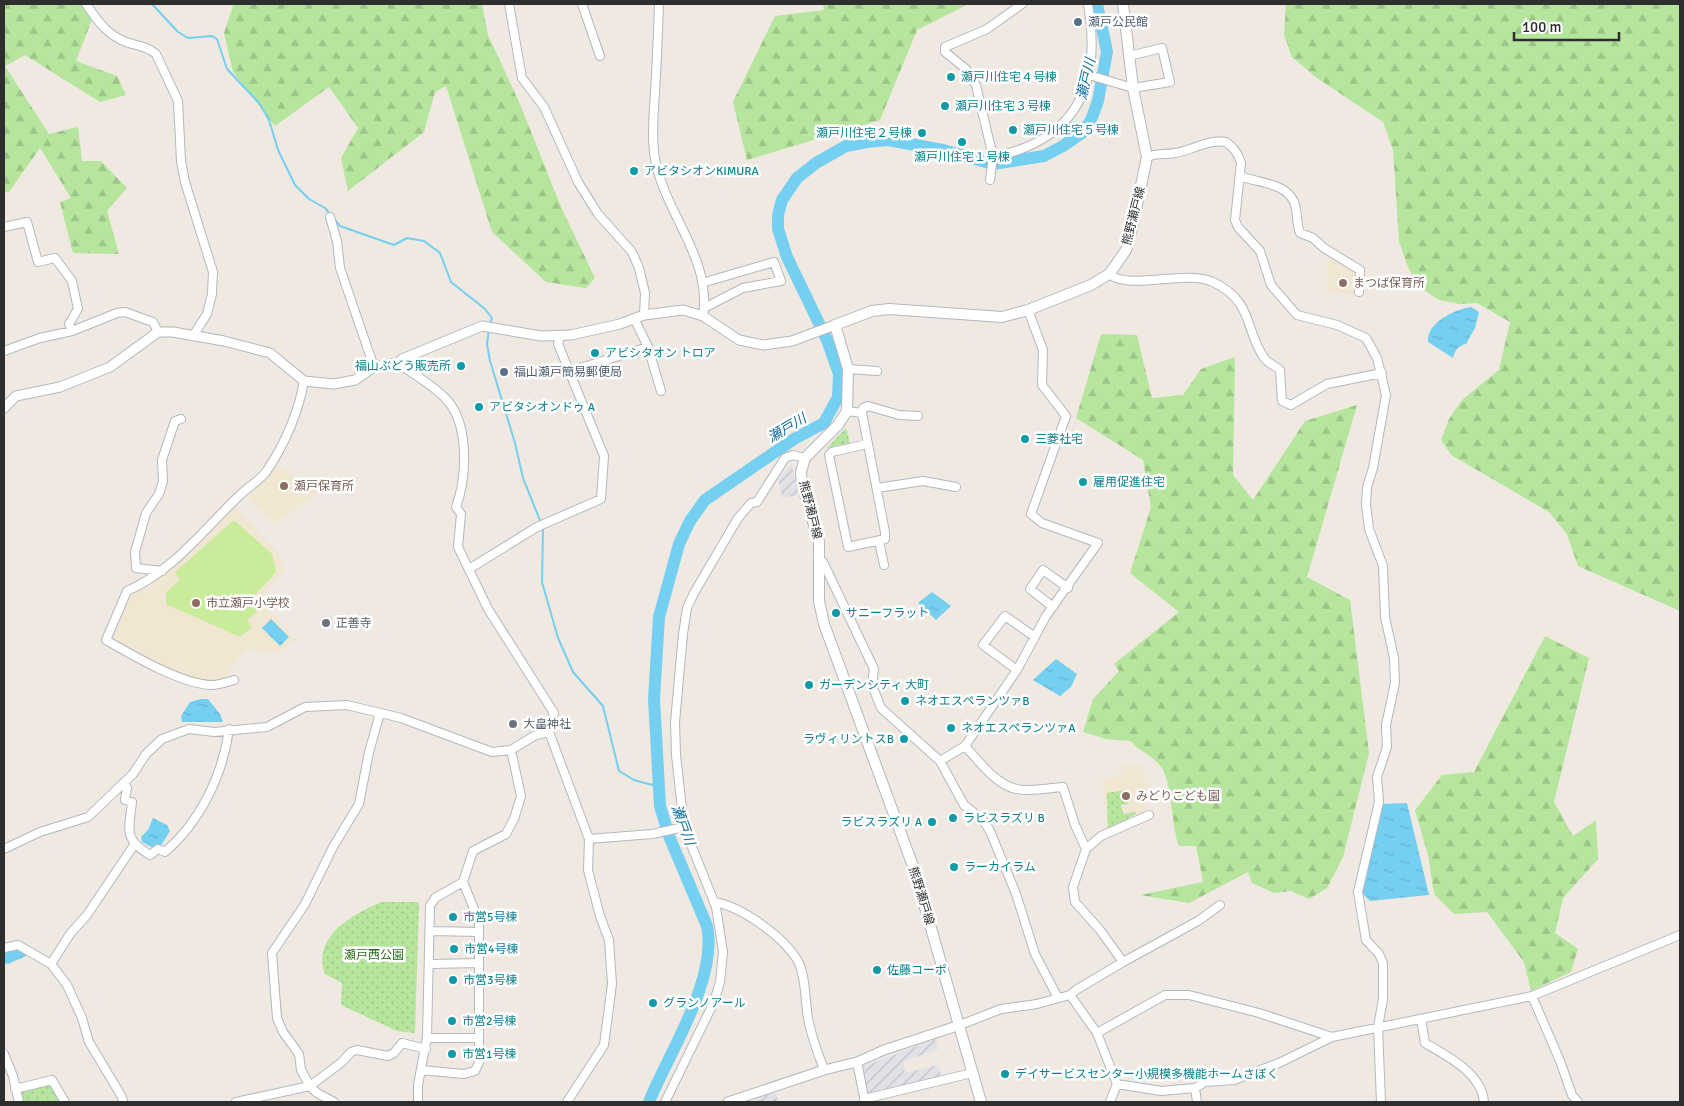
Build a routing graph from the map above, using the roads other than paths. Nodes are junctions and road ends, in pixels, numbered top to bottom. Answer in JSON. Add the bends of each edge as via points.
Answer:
{"nodes":[{"id":1,"x":86,"y":4,"type":"edge"},
{"id":2,"x":509,"y":4,"type":"edge"},
{"id":3,"x":582,"y":4,"type":"edge"},
{"id":4,"x":659,"y":4,"type":"edge"},
{"id":5,"x":1022,"y":4,"type":"edge"},
{"id":6,"x":1088,"y":4,"type":"edge"},
{"id":7,"x":1124,"y":4,"type":"edge"},
{"id":8,"x":600,"y":56,"type":"dead end"},
{"id":9,"x":1129,"y":56,"type":"junction"},
{"id":10,"x":1091,"y":76,"type":"junction"},
{"id":11,"x":1133,"y":88,"type":"junction"},
{"id":12,"x":1147,"y":157,"type":"junction"},
{"id":13,"x":993,"y":159,"type":"junction"},
{"id":14,"x":1240,"y":176,"type":"junction"},
{"id":15,"x":990,"y":180,"type":"dead end"},
{"id":16,"x":330,"y":217,"type":"dead end"},
{"id":17,"x":4,"y":227,"type":"edge"},
{"id":18,"x":1110,"y":274,"type":"junction"},
{"id":19,"x":702,"y":283,"type":"junction"},
{"id":20,"x":1360,"y":292,"type":"dead end"},
{"id":21,"x":1028,"y":310,"type":"junction"},
{"id":22,"x":704,"y":312,"type":"junction"},
{"id":23,"x":644,"y":315,"type":"junction"},
{"id":24,"x":634,"y":318,"type":"junction"},
{"id":25,"x":833,"y":326,"type":"junction"},
{"id":26,"x":72,"y":331,"type":"junction"},
{"id":27,"x":158,"y":332,"type":"junction"},
{"id":28,"x":193,"y":336,"type":"junction"},
{"id":29,"x":560,"y":336,"type":"junction"},
{"id":30,"x":648,"y":347,"type":"junction"},
{"id":31,"x":4,"y":351,"type":"edge"},
{"id":32,"x":398,"y":363,"type":"junction"},
{"id":33,"x":374,"y":368,"type":"junction"},
{"id":34,"x":848,"y":369,"type":"junction"},
{"id":35,"x":877,"y":370,"type":"dead end"},
{"id":36,"x":570,"y":371,"type":"junction"},
{"id":37,"x":1382,"y":373,"type":"junction"},
{"id":38,"x":304,"y":381,"type":"junction"},
{"id":39,"x":662,"y":391,"type":"dead end"},
{"id":40,"x":4,"y":408,"type":"edge"},
{"id":41,"x":847,"y":410,"type":"junction"},
{"id":42,"x":862,"y":413,"type":"junction"},
{"id":43,"x":918,"y":416,"type":"dead end"},
{"id":44,"x":180,"y":419,"type":"dead end"},
{"id":45,"x":868,"y":444,"type":"junction"},
{"id":46,"x":805,"y":458,"type":"junction"},
{"id":47,"x":956,"y":487,"type":"dead end"},
{"id":48,"x":877,"y":488,"type":"junction"},
{"id":49,"x":878,"y":541,"type":"junction"},
{"id":50,"x":818,"y":557,"type":"junction"},
{"id":51,"x":884,"y":565,"type":"dead end"},
{"id":52,"x":469,"y":569,"type":"junction"},
{"id":53,"x":162,"y":571,"type":"junction"},
{"id":54,"x":1068,"y":588,"type":"junction"},
{"id":55,"x":1053,"y":607,"type":"junction"},
{"id":56,"x":1035,"y":637,"type":"junction"},
{"id":57,"x":1017,"y":670,"type":"junction"},
{"id":58,"x":234,"y":680,"type":"dead end"},
{"id":59,"x":380,"y":713,"type":"junction"},
{"id":60,"x":229,"y":729,"type":"junction"},
{"id":61,"x":549,"y":732,"type":"junction"},
{"id":62,"x":965,"y":746,"type":"junction"},
{"id":63,"x":511,"y":750,"type":"junction"},
{"id":64,"x":940,"y":761,"type":"junction"},
{"id":65,"x":123,"y":783,"type":"junction"},
{"id":66,"x":1149,"y":815,"type":"dead end"},
{"id":67,"x":682,"y":827,"type":"junction"},
{"id":68,"x":589,"y":839,"type":"junction"},
{"id":69,"x":134,"y":845,"type":"junction"},
{"id":70,"x":4,"y":849,"type":"edge"},
{"id":71,"x":1086,"y":849,"type":"junction"},
{"id":72,"x":463,"y":882,"type":"junction"},
{"id":73,"x":714,"y":902,"type":"junction"},
{"id":74,"x":1220,"y":905,"type":"dead end"},
{"id":75,"x":433,"y":932,"type":"dead end"},
{"id":76,"x":479,"y":932,"type":"junction"},
{"id":77,"x":1680,"y":935,"type":"edge"},
{"id":78,"x":4,"y":948,"type":"edge"},
{"id":79,"x":1123,"y":962,"type":"junction"},
{"id":80,"x":478,"y":963,"type":"junction"},
{"id":81,"x":51,"y":964,"type":"junction"},
{"id":82,"x":432,"y":964,"type":"dead end"},
{"id":83,"x":1070,"y":995,"type":"junction"},
{"id":84,"x":1532,"y":996,"type":"junction"},
{"id":85,"x":1058,"y":998,"type":"junction"},
{"id":86,"x":1421,"y":1019,"type":"junction"},
{"id":87,"x":960,"y":1025,"type":"junction"},
{"id":88,"x":1378,"y":1027,"type":"junction"},
{"id":89,"x":1097,"y":1033,"type":"junction"},
{"id":90,"x":1332,"y":1037,"type":"junction"},
{"id":91,"x":431,"y":1038,"type":"dead end"},
{"id":92,"x":479,"y":1038,"type":"junction"},
{"id":93,"x":426,"y":1049,"type":"junction"},
{"id":94,"x":4,"y":1054,"type":"edge"},
{"id":95,"x":857,"y":1062,"type":"junction"},
{"id":96,"x":421,"y":1070,"type":"junction"},
{"id":97,"x":824,"y":1070,"type":"junction"},
{"id":98,"x":972,"y":1073,"type":"junction"},
{"id":99,"x":13,"y":1076,"type":"junction"},
{"id":100,"x":4,"y":1079,"type":"edge"},
{"id":101,"x":1117,"y":1084,"type":"junction"},
{"id":102,"x":310,"y":1086,"type":"junction"},
{"id":103,"x":1195,"y":1088,"type":"junction"},
{"id":104,"x":15,"y":1089,"type":"junction"},
{"id":105,"x":864,"y":1101,"type":"edge"},
{"id":106,"x":19,"y":1102,"type":"edge"},
{"id":107,"x":65,"y":1102,"type":"edge"},
{"id":108,"x":123,"y":1102,"type":"edge"},
{"id":109,"x":236,"y":1102,"type":"edge"},
{"id":110,"x":334,"y":1102,"type":"edge"},
{"id":111,"x":418,"y":1102,"type":"edge"},
{"id":112,"x":567,"y":1102,"type":"edge"},
{"id":113,"x":665,"y":1102,"type":"edge"},
{"id":114,"x":728,"y":1102,"type":"edge"},
{"id":115,"x":982,"y":1102,"type":"edge"},
{"id":116,"x":1110,"y":1102,"type":"edge"},
{"id":117,"x":1197,"y":1102,"type":"edge"},
{"id":118,"x":1381,"y":1102,"type":"edge"},
{"id":119,"x":1484,"y":1102,"type":"edge"},
{"id":120,"x":1578,"y":1102,"type":"edge"}],
"edges":[{"from":1,"to":28,"type":"street","via":[[107,32],[156,54],[178,100],[185,182],[213,272],[207,314]]},
{"from":2,"to":23,"type":"street","via":[[522,78],[544,107],[578,182],[598,214],[632,252],[645,293]]},
{"from":3,"to":8,"type":"street"},
{"from":4,"to":19,"type":"street","via":[[654,157],[664,193],[696,255]]},
{"from":5,"to":13,"type":"street","via":[[987,29],[945,47],[945,52],[966,69],[976,85]]},
{"from":6,"to":10,"type":"street","via":[[1092,27]]},
{"from":7,"to":9,"type":"main road","name":"熊野瀬戸線"},
{"from":9,"to":11,"type":"main road","name":"熊野瀬戸線"},
{"from":9,"to":11,"type":"street","via":[[1162,48],[1170,82]]},
{"from":10,"to":11,"type":"street"},
{"from":10,"to":13,"type":"street","via":[[1074,110],[1059,127],[1033,145]]},
{"from":11,"to":12,"type":"main road","name":"熊野瀬戸線"},
{"from":12,"to":14,"type":"street","via":[[1211,142],[1226,142],[1239,155]]},
{"from":12,"to":18,"type":"main road","name":"熊野瀬戸線","via":[[1126,250]]},
{"from":13,"to":15,"type":"street"},
{"from":14,"to":20,"type":"street","via":[[1271,183],[1288,196],[1294,202],[1300,233],[1313,238],[1360,270]]},
{"from":14,"to":37,"type":"street","via":[[1235,220],[1260,251],[1271,285],[1297,315],[1337,325],[1366,338]]},
{"from":16,"to":33,"type":"street","via":[[340,268]]},
{"from":17,"to":26,"type":"street","via":[[27,222],[38,262],[55,258],[72,281],[78,309],[69,324]]},
{"from":18,"to":21,"type":"main road","name":"熊野瀬戸線"},
{"from":18,"to":37,"type":"street","via":[[1137,281],[1197,276],[1215,283],[1244,308],[1265,359],[1280,370],[1282,401],[1285,404],[1290,405],[1327,384]]},
{"from":19,"to":22,"type":"street"},
{"from":19,"to":22,"type":"street","via":[[774,262],[781,281],[744,288]]},
{"from":21,"to":25,"type":"main road","name":"熊野瀬戸線","via":[[1002,317],[889,309],[872,311]]},
{"from":21,"to":54,"type":"street","via":[[1043,350],[1042,385],[1066,416],[1032,514],[1042,522],[1098,543]]},
{"from":22,"to":23,"type":"street","via":[[683,310]]},
{"from":22,"to":25,"type":"street","via":[[739,340],[764,345],[784,343]]},
{"from":23,"to":24,"type":"street"},
{"from":24,"to":29,"type":"street","via":[[620,324]]},
{"from":24,"to":30,"type":"street"},
{"from":25,"to":34,"type":"main road"},
{"from":26,"to":27,"type":"street","via":[[125,312],[152,322]]},
{"from":26,"to":31,"type":"street"},
{"from":27,"to":28,"type":"street"},
{"from":27,"to":40,"type":"street","via":[[110,367],[60,387],[16,396]]},
{"from":28,"to":38,"type":"street","via":[[270,353]]},
{"from":29,"to":32,"type":"street","via":[[517,334],[489,327],[457,335]]},
{"from":29,"to":36,"type":"street","via":[[558,344]]},
{"from":30,"to":36,"type":"street"},
{"from":30,"to":39,"type":"street"},
{"from":32,"to":33,"type":"street"},
{"from":32,"to":52,"type":"street","via":[[446,398],[462,428],[460,494],[456,507],[461,514],[458,547]]},
{"from":33,"to":38,"type":"street","via":[[354,380],[334,384]]},
{"from":34,"to":35,"type":"street"},
{"from":34,"to":41,"type":"main road"},
{"from":36,"to":52,"type":"street","via":[[604,456],[601,499],[537,527]]},
{"from":37,"to":88,"type":"street","via":[[1386,395],[1366,505],[1369,529],[1382,566],[1385,617],[1394,658],[1395,683],[1386,725],[1387,747],[1377,777],[1379,802],[1358,892],[1366,940],[1383,963],[1384,999]]},
{"from":38,"to":53,"type":"street","via":[[300,406],[264,474]]},
{"from":41,"to":42,"type":"street"},
{"from":41,"to":46,"type":"main road","via":[[838,425]]},
{"from":42,"to":43,"type":"street","via":[[868,406],[899,415]]},
{"from":42,"to":45,"type":"street"},
{"from":44,"to":53,"type":"street","via":[[175,421],[166,445],[162,460],[163,481],[159,494],[146,513],[135,552],[136,568]]},
{"from":45,"to":48,"type":"street"},
{"from":45,"to":49,"type":"street","via":[[829,455],[848,547]]},
{"from":46,"to":50,"type":"main road","name":"熊野瀬戸線","via":[[802,484],[819,542]]},
{"from":46,"to":67,"type":"street","via":[[793,455],[785,458],[757,502],[751,503],[738,518],[687,608],[675,722]]},
{"from":47,"to":48,"type":"street","via":[[923,481]]},
{"from":48,"to":49,"type":"street","via":[[885,532],[885,539]]},
{"from":49,"to":51,"type":"street"},
{"from":50,"to":64,"type":"street","via":[[874,669],[872,685],[881,708]]},
{"from":50,"to":87,"type":"main road","name":"熊野瀬戸線","via":[[819,601],[824,624],[914,869]]},
{"from":52,"to":61,"type":"street","via":[[488,609],[554,713]]},
{"from":53,"to":58,"type":"street","via":[[127,591],[106,640],[198,684],[214,685]]},
{"from":54,"to":55,"type":"street"},
{"from":54,"to":55,"type":"street","via":[[1043,570],[1030,589]]},
{"from":55,"to":56,"type":"street"},
{"from":56,"to":57,"type":"street"},
{"from":56,"to":57,"type":"street","via":[[1004,616],[983,645]]},
{"from":57,"to":62,"type":"street"},
{"from":59,"to":60,"type":"street","via":[[347,704],[305,707],[267,727]]},
{"from":59,"to":63,"type":"street","via":[[492,752]]},
{"from":59,"to":102,"type":"street","via":[[359,804],[332,847],[305,904],[272,953],[277,1018],[299,1054],[301,1070]]},
{"from":60,"to":65,"type":"street","via":[[214,732],[189,729],[162,739]]},
{"from":60,"to":69,"type":"street","via":[[215,784],[182,835],[165,852],[158,849],[150,855]]},
{"from":61,"to":63,"type":"street","via":[[534,736]]},
{"from":61,"to":68,"type":"street"},
{"from":62,"to":64,"type":"street"},
{"from":62,"to":71,"type":"street","via":[[999,781],[1010,787],[1018,790],[1064,787]]},
{"from":63,"to":72,"type":"street","via":[[521,796],[514,819],[506,834],[473,851]]},
{"from":64,"to":85,"type":"street","via":[[964,805],[983,820],[990,831],[1016,894],[1035,954]]},
{"from":65,"to":69,"type":"street","via":[[127,788],[125,800],[132,802],[128,833]]},
{"from":65,"to":70,"type":"street","via":[[88,817],[40,832]]},
{"from":66,"to":71,"type":"street","via":[[1101,836]]},
{"from":67,"to":68,"type":"street","via":[[654,834]]},
{"from":67,"to":73,"type":"street"},
{"from":68,"to":112,"type":"street","via":[[588,870],[609,940],[612,984],[604,1045]]},
{"from":69,"to":81,"type":"street"},
{"from":71,"to":79,"type":"street","via":[[1073,887],[1075,902]]},
{"from":72,"to":76,"type":"street","via":[[474,906]]},
{"from":72,"to":93,"type":"street","via":[[435,898],[430,906]]},
{"from":73,"to":97,"type":"street","via":[[725,904],[767,929],[778,937],[798,962],[812,1037]]},
{"from":73,"to":113,"type":"street","via":[[723,952],[720,982],[714,1002]]},
{"from":74,"to":79,"type":"street"},
{"from":75,"to":76,"type":"street"},
{"from":76,"to":80,"type":"street"},
{"from":77,"to":84,"type":"street"},
{"from":78,"to":81,"type":"street","via":[[18,945]]},
{"from":79,"to":83,"type":"street"},
{"from":80,"to":82,"type":"street"},
{"from":80,"to":92,"type":"street"},
{"from":81,"to":108,"type":"street","via":[[67,985],[89,1042]]},
{"from":83,"to":85,"type":"street"},
{"from":83,"to":89,"type":"street"},
{"from":84,"to":86,"type":"street"},
{"from":84,"to":120,"type":"street","via":[[1572,1095]]},
{"from":85,"to":87,"type":"street","via":[[1001,1009]]},
{"from":86,"to":88,"type":"street"},
{"from":86,"to":119,"type":"street","via":[[1425,1043],[1466,1069],[1484,1096]]},
{"from":87,"to":95,"type":"street"},
{"from":87,"to":98,"type":"main road","name":"熊野瀬戸線"},
{"from":88,"to":90,"type":"street"},
{"from":88,"to":118,"type":"street"},
{"from":89,"to":90,"type":"street","via":[[1165,995],[1189,995]]},
{"from":89,"to":101,"type":"street"},
{"from":90,"to":103,"type":"street","via":[[1279,1063],[1234,1080],[1205,1082]]},
{"from":91,"to":92,"type":"street"},
{"from":92,"to":96,"type":"street","via":[[475,1071],[464,1074]]},
{"from":93,"to":96,"type":"street"},
{"from":93,"to":102,"type":"street","via":[[402,1043],[388,1056],[356,1050]]},
{"from":94,"to":99,"type":"street"},
{"from":95,"to":97,"type":"street"},
{"from":95,"to":105,"type":"street"},
{"from":96,"to":111,"type":"street"},
{"from":97,"to":114,"type":"street"},
{"from":98,"to":105,"type":"street"},
{"from":98,"to":115,"type":"main road","name":"熊野瀬戸線"},
{"from":99,"to":100,"type":"street"},
{"from":99,"to":104,"type":"street"},
{"from":101,"to":103,"type":"street","via":[[1160,1092]]},
{"from":101,"to":116,"type":"street"},
{"from":102,"to":109,"type":"street"},
{"from":102,"to":110,"type":"street"},
{"from":103,"to":117,"type":"street"},
{"from":104,"to":106,"type":"street"},
{"from":104,"to":107,"type":"street","via":[[52,1080]]}]}
